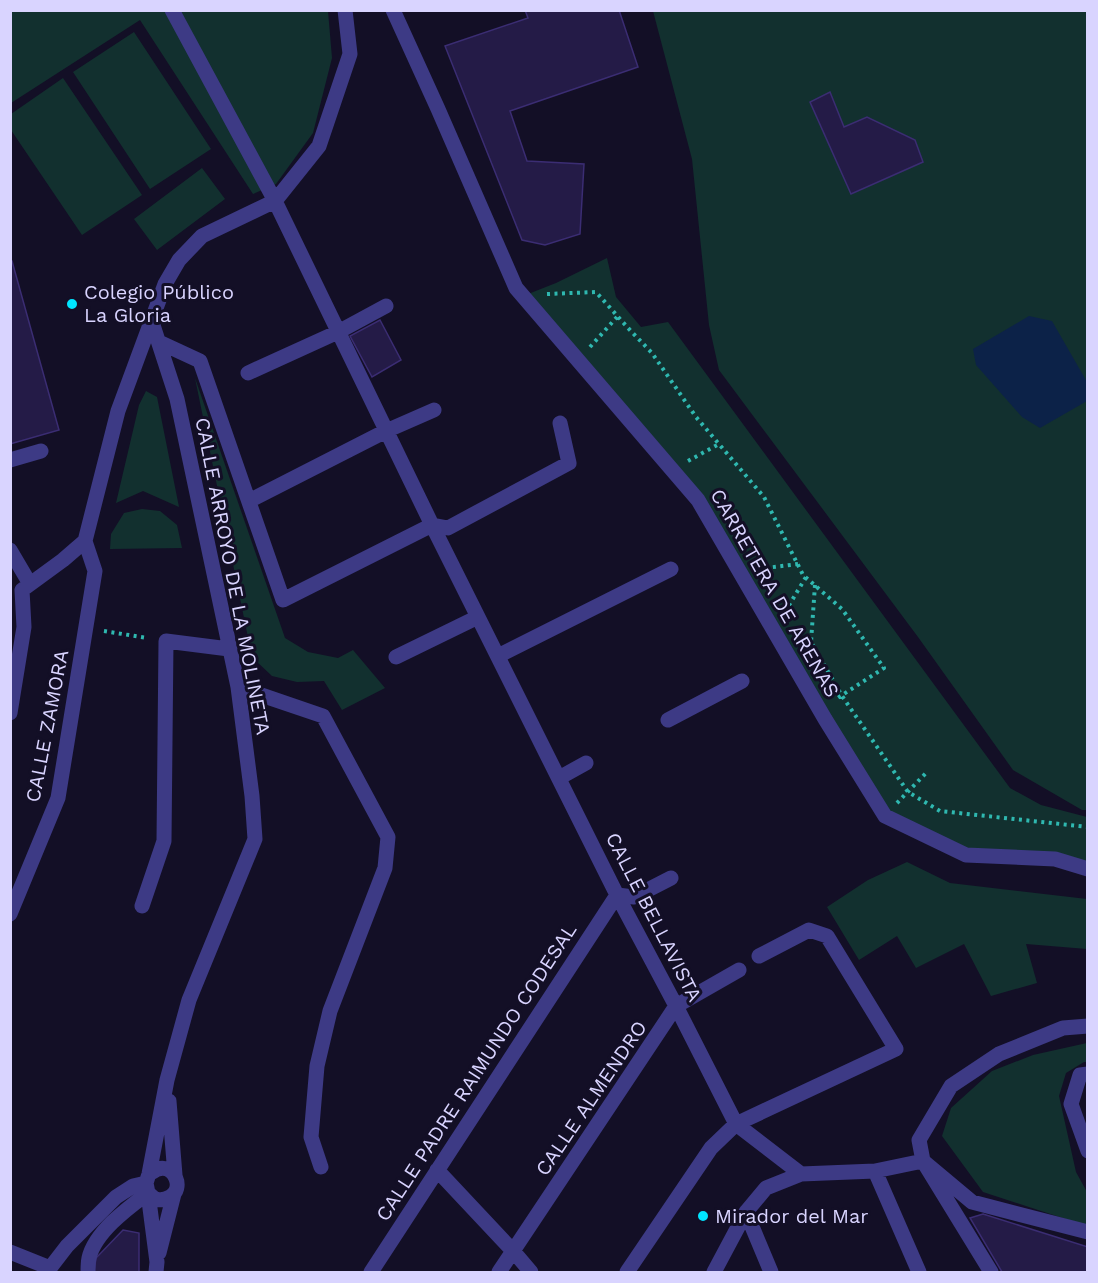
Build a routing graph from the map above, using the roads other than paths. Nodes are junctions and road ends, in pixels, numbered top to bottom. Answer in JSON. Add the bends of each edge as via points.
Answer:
{"nodes":[{"id":1,"x":172,"y":10,"type":"edge"},
{"id":2,"x":345,"y":10,"type":"edge"},
{"id":3,"x":393,"y":10,"type":"edge"},
{"id":4,"x":275,"y":201,"type":"junction"},
{"id":5,"x":386,"y":306,"type":"dead end"},
{"id":6,"x":151,"y":319,"type":"junction"},
{"id":7,"x":339,"y":332,"type":"junction"},
{"id":8,"x":159,"y":342,"type":"junction"},
{"id":9,"x":248,"y":373,"type":"dead end"},
{"id":10,"x":434,"y":410,"type":"dead end"},
{"id":11,"x":560,"y":423,"type":"dead end"},
{"id":12,"x":386,"y":431,"type":"junction"},
{"id":13,"x":41,"y":451,"type":"dead end"},
{"id":14,"x":10,"y":460,"type":"edge"},
{"id":15,"x":249,"y":501,"type":"junction"},
{"id":16,"x":432,"y":525,"type":"junction"},
{"id":17,"x":85,"y":540,"type":"junction"},
{"id":18,"x":10,"y":550,"type":"edge"},
{"id":19,"x":671,"y":569,"type":"dead end"},
{"id":20,"x":21,"y":587,"type":"edge"},
{"id":21,"x":478,"y":617,"type":"junction"},
{"id":22,"x":229,"y":649,"type":"junction"},
{"id":23,"x":498,"y":656,"type":"junction"},
{"id":24,"x":396,"y":657,"type":"dead end"},
{"id":25,"x":742,"y":681,"type":"dead end"},
{"id":26,"x":238,"y":687,"type":"junction"},
{"id":27,"x":10,"y":713,"type":"edge"},
{"id":28,"x":668,"y":720,"type":"dead end"},
{"id":29,"x":586,"y":763,"type":"dead end"},
{"id":30,"x":559,"y":778,"type":"junction"},
{"id":31,"x":1088,"y":869,"type":"edge"},
{"id":32,"x":671,"y":878,"type":"dead end"},
{"id":33,"x":617,"y":895,"type":"junction"},
{"id":34,"x":142,"y":906,"type":"dead end"},
{"id":35,"x":10,"y":914,"type":"edge"},
{"id":36,"x":759,"y":957,"type":"dead end"},
{"id":37,"x":739,"y":970,"type":"dead end"},
{"id":38,"x":676,"y":1006,"type":"junction"},
{"id":39,"x":1088,"y":1026,"type":"edge"},
{"id":40,"x":1088,"y":1074,"type":"edge"},
{"id":41,"x":167,"y":1080,"type":"junction"},
{"id":42,"x":736,"y":1124,"type":"junction"},
{"id":43,"x":1088,"y":1151,"type":"edge"},
{"id":44,"x":923,"y":1161,"type":"junction"},
{"id":45,"x":321,"y":1167,"type":"dead end"},
{"id":46,"x":437,"y":1170,"type":"junction"},
{"id":47,"x":875,"y":1171,"type":"junction"},
{"id":48,"x":801,"y":1174,"type":"junction"},
{"id":49,"x":175,"y":1175,"type":"junction"},
{"id":50,"x":148,"y":1184,"type":"junction"},
{"id":51,"x":174,"y":1194,"type":"junction"},
{"id":52,"x":746,"y":1212,"type":"junction"},
{"id":53,"x":1088,"y":1232,"type":"edge"},
{"id":54,"x":10,"y":1252,"type":"edge"},
{"id":55,"x":514,"y":1252,"type":"junction"},
{"id":56,"x":157,"y":1267,"type":"edge"},
{"id":57,"x":50,"y":1270,"type":"edge"},
{"id":58,"x":88,"y":1272,"type":"edge"},
{"id":59,"x":371,"y":1272,"type":"edge"},
{"id":60,"x":500,"y":1272,"type":"edge"},
{"id":61,"x":531,"y":1272,"type":"edge"},
{"id":62,"x":627,"y":1272,"type":"edge"},
{"id":63,"x":714,"y":1272,"type":"edge"},
{"id":64,"x":771,"y":1272,"type":"edge"},
{"id":65,"x":919,"y":1272,"type":"edge"},
{"id":66,"x":991,"y":1272,"type":"edge"}],
"edges":[{"from":1,"to":4,"type":"street","name":"CALLE BELLAVISTA"},
{"from":2,"to":4,"type":"street","via":[[350,54],[319,146]]},
{"from":3,"to":31,"type":"street","name":"CARRETERA DE ARENAS","via":[[516,288],[698,500],[885,816],[966,855],[1055,859]]},
{"from":4,"to":6,"type":"street","via":[[202,236],[179,260]]},
{"from":4,"to":7,"type":"street","name":"CALLE BELLAVISTA"},
{"from":5,"to":7,"type":"street"},
{"from":6,"to":8,"type":"street","name":"CALLE ARROYO DE LA MOLINETA"},
{"from":6,"to":17,"type":"street","via":[[118,411]]},
{"from":7,"to":9,"type":"street"},
{"from":7,"to":12,"type":"street","name":"CALLE BELLAVISTA"},
{"from":8,"to":15,"type":"street","via":[[200,361]]},
{"from":8,"to":22,"type":"street","name":"CALLE ARROYO DE LA MOLINETA","via":[[177,399]]},
{"from":10,"to":12,"type":"street"},
{"from":11,"to":16,"type":"street","via":[[569,463],[448,528]]},
{"from":12,"to":15,"type":"street"},
{"from":12,"to":16,"type":"street","name":"CALLE BELLAVISTA"},
{"from":13,"to":14,"type":"street"},
{"from":15,"to":16,"type":"street","via":[[283,600]]},
{"from":16,"to":21,"type":"street","name":"CALLE BELLAVISTA"},
{"from":17,"to":20,"type":"street","via":[[63,560]]},
{"from":17,"to":35,"type":"street","name":"CALLE ZAMORA","via":[[95,571],[58,798]]},
{"from":18,"to":20,"type":"street"},
{"from":19,"to":23,"type":"street"},
{"from":20,"to":27,"type":"street","via":[[24,627]]},
{"from":21,"to":23,"type":"street","name":"CALLE BELLAVISTA"},
{"from":21,"to":24,"type":"street"},
{"from":22,"to":26,"type":"street","name":"CALLE ARROYO DE LA MOLINETA"},
{"from":22,"to":34,"type":"street","via":[[166,641],[164,841]]},
{"from":23,"to":30,"type":"street","name":"CALLE BELLAVISTA"},
{"from":25,"to":28,"type":"street"},
{"from":26,"to":41,"type":"street","name":"CALLE ARROYO DE LA MOLINETA","via":[[255,840],[189,1000]]},
{"from":26,"to":45,"type":"street","via":[[323,716],[388,837],[385,868],[330,1011],[317,1066],[311,1137]]},
{"from":29,"to":30,"type":"street"},
{"from":30,"to":33,"type":"street","name":"CALLE BELLAVISTA"},
{"from":32,"to":33,"type":"street","via":[[634,897]]},
{"from":33,"to":38,"type":"street","name":"CALLE BELLAVISTA"},
{"from":33,"to":46,"type":"street","name":"CALLE PADRE RAIMUNDO CODESAL"},
{"from":36,"to":42,"type":"street","via":[[809,930],[827,936],[896,1049]]},
{"from":37,"to":38,"type":"street","name":"CALLE ALMENDRO"},
{"from":38,"to":42,"type":"street","name":"CALLE BELLAVISTA"},
{"from":38,"to":55,"type":"street","name":"CALLE ALMENDRO"},
{"from":39,"to":44,"type":"street","via":[[1063,1028],[999,1054],[951,1086],[919,1140]]},
{"from":40,"to":43,"type":"street","via":[[1080,1075],[1071,1104]]},
{"from":41,"to":49,"type":"street","name":"CALLE ARROYO DE LA MOLINETA"},
{"from":41,"to":50,"type":"street","name":"CALLE ARROYO DE LA MOLINETA"},
{"from":42,"to":48,"type":"street","name":"CALLE BELLAVISTA"},
{"from":42,"to":62,"type":"street","via":[[711,1148]]},
{"from":44,"to":47,"type":"street"},
{"from":44,"to":53,"type":"street","via":[[972,1202]]},
{"from":44,"to":66,"type":"street"},
{"from":46,"to":55,"type":"street"},
{"from":46,"to":59,"type":"street","name":"CALLE PADRE RAIMUNDO CODESAL"},
{"from":47,"to":48,"type":"street"},
{"from":47,"to":65,"type":"street"},
{"from":48,"to":52,"type":"street","via":[[766,1188]]},
{"from":49,"to":50,"type":"street","via":[[167,1169],[157,1169]]},
{"from":49,"to":51,"type":"street","via":[[178,1185]]},
{"from":50,"to":51,"type":"street","via":[[156,1199]]},
{"from":50,"to":56,"type":"street","name":"CALLE ARROYO DE LA MOLINETA"},
{"from":50,"to":57,"type":"street","via":[[133,1186],[116,1197],[67,1246]]},
{"from":50,"to":58,"type":"street","via":[[97,1241]]},
{"from":51,"to":56,"type":"street","name":"CALLE ARROYO DE LA MOLINETA"},
{"from":52,"to":63,"type":"street"},
{"from":52,"to":64,"type":"street"},
{"from":54,"to":57,"type":"street"},
{"from":55,"to":60,"type":"street","name":"CALLE ALMENDRO"},
{"from":55,"to":61,"type":"street"}]}
